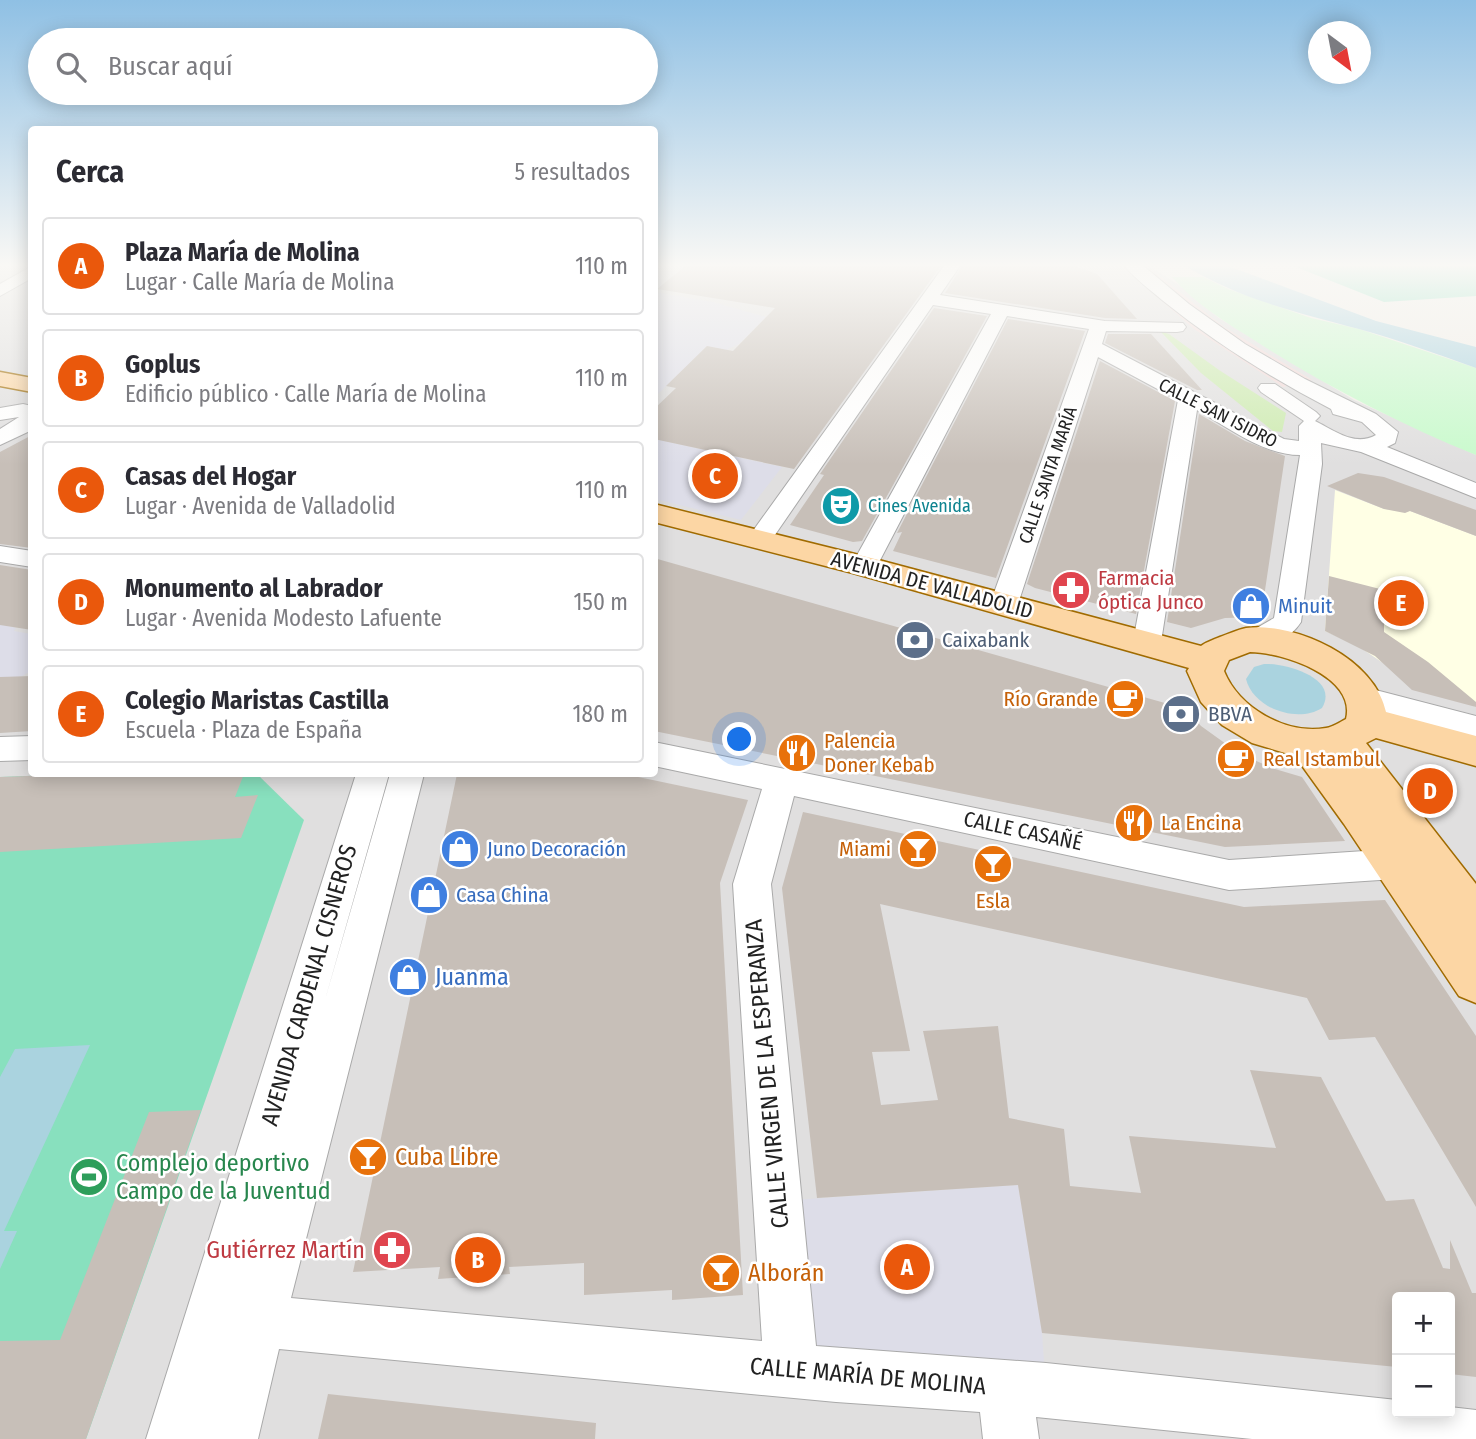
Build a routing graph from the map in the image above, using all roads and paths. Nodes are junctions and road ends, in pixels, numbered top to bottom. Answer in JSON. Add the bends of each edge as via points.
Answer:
{"nodes":[{"id":1,"x":907,"y":330,"type":"edge"},
{"id":2,"x":991,"y":330,"type":"edge"},
{"id":3,"x":1078,"y":330,"type":"edge"},
{"id":4,"x":1145,"y":330,"type":"edge"},
{"id":5,"x":1181,"y":330,"type":"edge"},
{"id":6,"x":1211,"y":330,"type":"edge"},
{"id":7,"x":1096,"y":335,"type":"junction"},
{"id":8,"x":0,"y":370,"type":"edge"},
{"id":9,"x":28,"y":375,"type":"edge"},
{"id":10,"x":0,"y":379,"type":"edge"},
{"id":11,"x":28,"y":384,"type":"edge"},
{"id":12,"x":1297,"y":385,"type":"junction"},
{"id":13,"x":1189,"y":398,"type":"junction"},
{"id":14,"x":28,"y":399,"type":"edge"},
{"id":15,"x":28,"y":412,"type":"edge"},
{"id":16,"x":0,"y":413,"type":"edge"},
{"id":17,"x":1359,"y":415,"type":"junction"},
{"id":18,"x":28,"y":423,"type":"edge"},
{"id":19,"x":1312,"y":433,"type":"junction"},
{"id":20,"x":0,"y":438,"type":"edge"},
{"id":21,"x":1368,"y":440,"type":"junction"},
{"id":22,"x":1411,"y":440,"type":"dead end"},
{"id":23,"x":1476,"y":476,"type":"edge"},
{"id":24,"x":1476,"y":491,"type":"edge"},
{"id":25,"x":658,"y":514,"type":"edge"},
{"id":26,"x":658,"y":531,"type":"edge"},
{"id":27,"x":759,"y":540,"type":"junction"},
{"id":28,"x":0,"y":554,"type":"edge"},
{"id":29,"x":28,"y":558,"type":"edge"},
{"id":30,"x":864,"y":566,"type":"junction"},
{"id":31,"x":1004,"y":604,"type":"junction"},
{"id":32,"x":1287,"y":622,"type":"junction"},
{"id":33,"x":1258,"y":640,"type":"junction"},
{"id":34,"x":1147,"y":642,"type":"junction"},
{"id":35,"x":1317,"y":656,"type":"junction"},
{"id":36,"x":1207,"y":669,"type":"junction"},
{"id":37,"x":1345,"y":725,"type":"junction"},
{"id":38,"x":1476,"y":728,"type":"edge"},
{"id":39,"x":28,"y":748,"type":"edge"},
{"id":40,"x":0,"y":749,"type":"edge"},
{"id":41,"x":1476,"y":751,"type":"edge"},
{"id":42,"x":658,"y":755,"type":"edge"},
{"id":43,"x":371,"y":777,"type":"edge"},
{"id":44,"x":406,"y":777,"type":"edge"},
{"id":45,"x":781,"y":781,"type":"junction"},
{"id":46,"x":1395,"y":864,"type":"junction"},
{"id":47,"x":1476,"y":920,"type":"edge"},
{"id":48,"x":1476,"y":980,"type":"edge"},
{"id":49,"x":234,"y":1319,"type":"junction"},
{"id":50,"x":791,"y":1371,"type":"junction"},
{"id":51,"x":1008,"y":1413,"type":"edge"},
{"id":52,"x":1337,"y":1429,"type":"edge"},
{"id":53,"x":1476,"y":1438,"type":"edge"},
{"id":54,"x":174,"y":1439,"type":"edge"},
{"id":55,"x":230,"y":1439,"type":"edge"}],
"edges":[{"from":1,"to":27,"type":"street"},
{"from":2,"to":30,"type":"street"},
{"from":3,"to":7,"type":"street"},
{"from":4,"to":7,"type":"street"},
{"from":5,"to":19,"type":"street"},
{"from":6,"to":12,"type":"street"},
{"from":7,"to":13,"type":"street","name":"CALLE SAN ISIDRO"},
{"from":7,"to":31,"type":"street","name":"CALLE SANTA MARÍA"},
{"from":8,"to":9,"type":"main road"},
{"from":10,"to":11,"type":"main road"},
{"from":12,"to":17,"type":"street"},
{"from":12,"to":19,"type":"street","via":[[1308,395]]},
{"from":13,"to":19,"type":"street","name":"CALLE SAN ISIDRO","via":[[1289,448]]},
{"from":13,"to":34,"type":"street"},
{"from":14,"to":16,"type":"street"},
{"from":15,"to":16,"type":"street"},
{"from":17,"to":19,"type":"street","name":"CALLE SAN ISIDRO","via":[[1338,410]]},
{"from":17,"to":21,"type":"street"},
{"from":18,"to":20,"type":"street"},
{"from":19,"to":21,"type":"street"},
{"from":19,"to":21,"type":"street","via":[[1334,451]]},
{"from":19,"to":32,"type":"street"},
{"from":21,"to":22,"type":"street"},
{"from":21,"to":23,"type":"street"},
{"from":21,"to":24,"type":"street"},
{"from":25,"to":27,"type":"main road","name":"AVENIDA DE VALLADOLID"},
{"from":26,"to":36,"type":"main road","name":"AVENIDA DE VALLADOLID"},
{"from":27,"to":30,"type":"main road","name":"AVENIDA DE VALLADOLID"},
{"from":28,"to":29,"type":"street"},
{"from":30,"to":31,"type":"main road","name":"AVENIDA DE VALLADOLID"},
{"from":31,"to":34,"type":"main road","name":"AVENIDA DE VALLADOLID"},
{"from":32,"to":33,"type":"street"},
{"from":32,"to":35,"type":"street"},
{"from":33,"to":35,"type":"main road","via":[[1288,644]]},
{"from":33,"to":36,"type":"main road","via":[[1218,649]]},
{"from":34,"to":36,"type":"main road","name":"AVENIDA DE VALLADOLID"},
{"from":35,"to":37,"type":"main road","via":[[1346,675]]},
{"from":36,"to":37,"type":"main road","via":[[1215,696],[1246,723],[1276,736]]},
{"from":37,"to":38,"type":"street"},
{"from":37,"to":41,"type":"main road"},
{"from":37,"to":46,"type":"main road"},
{"from":37,"to":47,"type":"main road"},
{"from":39,"to":40,"type":"street"},
{"from":42,"to":45,"type":"street","name":"CALLE CASAÑÉ"},
{"from":43,"to":49,"type":"street","name":"AVENIDA CARDENAL CISNEROS"},
{"from":44,"to":49,"type":"street","name":"AVENIDA CARDENAL CISNEROS"},
{"from":45,"to":46,"type":"street","name":"CALLE CASAÑÉ","via":[[1229,875]]},
{"from":45,"to":50,"type":"street","name":"CALLE VIRGEN DE LA ESPERANZA","via":[[751,884]]},
{"from":46,"to":48,"type":"main road"},
{"from":49,"to":50,"type":"street","name":"CALLE MARÍA DE MOLINA"},
{"from":49,"to":54,"type":"street","name":"AVENIDA CARDENAL CISNEROS"},
{"from":49,"to":55,"type":"street","name":"AVENIDA CARDENAL CISNEROS"},
{"from":50,"to":51,"type":"street","name":"CALLE MARÍA DE MOLINA"},
{"from":51,"to":52,"type":"street","name":"CALLE MARÍA DE MOLINA"},
{"from":52,"to":53,"type":"street","name":"CALLE MARÍA DE MOLINA"}]}
